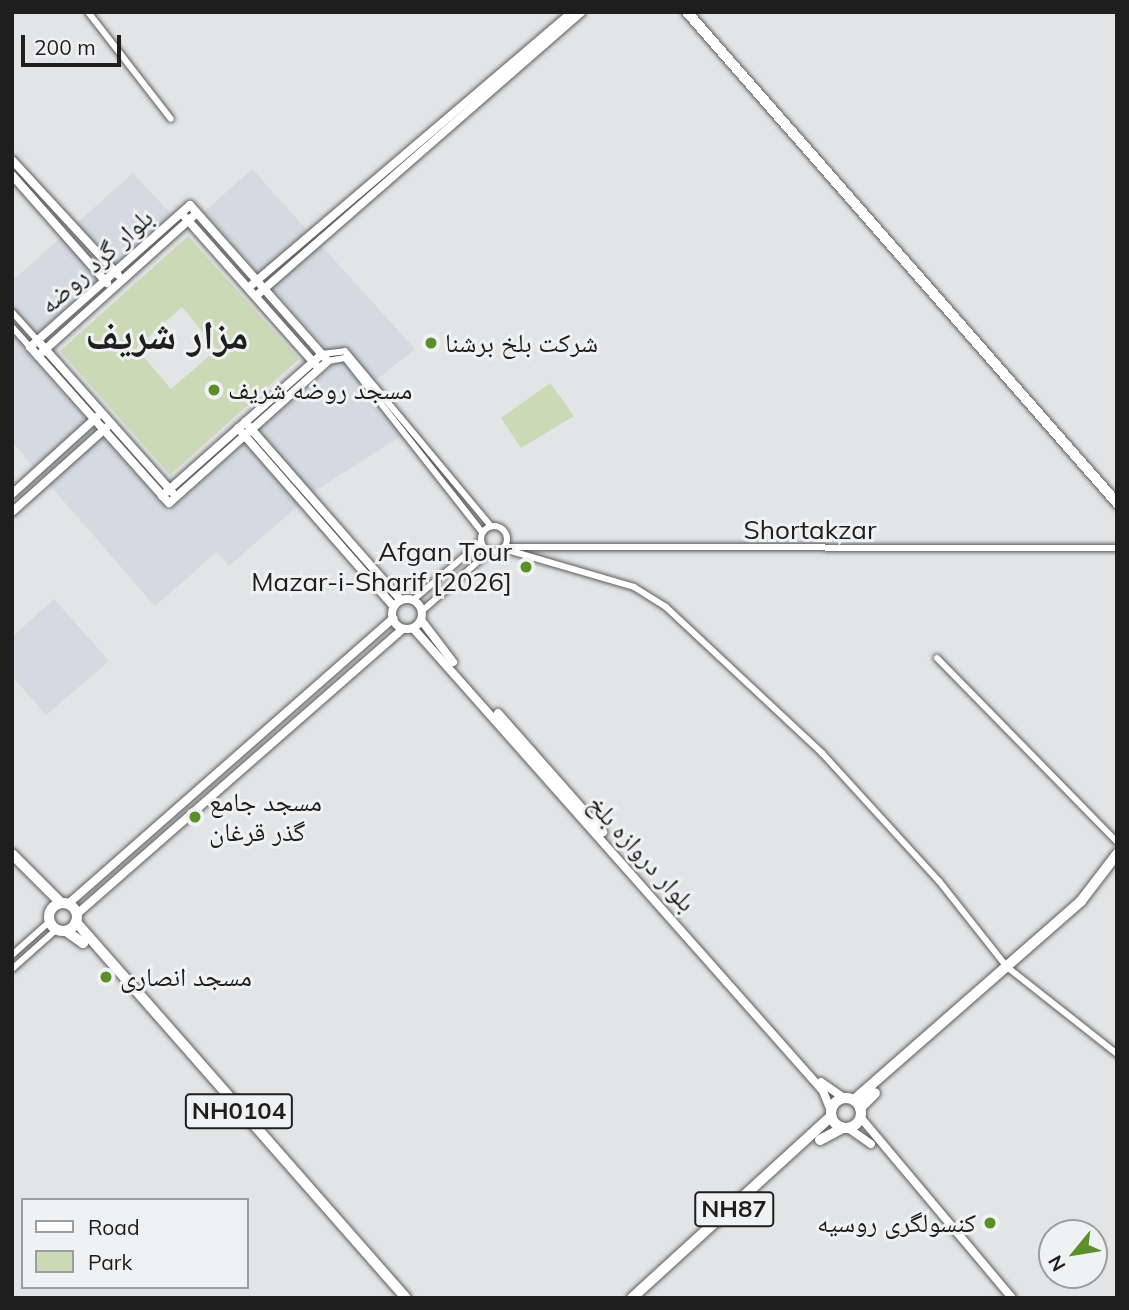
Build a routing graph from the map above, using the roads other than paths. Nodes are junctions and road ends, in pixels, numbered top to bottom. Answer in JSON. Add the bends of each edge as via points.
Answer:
{"nodes":[{"id":1,"x":88,"y":12,"type":"edge"},
{"id":2,"x":572,"y":12,"type":"edge"},
{"id":3,"x":582,"y":12,"type":"edge"},
{"id":4,"x":687,"y":12,"type":"edge"},
{"id":5,"x":694,"y":12,"type":"edge"},
{"id":6,"x":171,"y":119,"type":"dead end"},
{"id":7,"x":13,"y":163,"type":"edge"},
{"id":8,"x":12,"y":175,"type":"edge"},
{"id":9,"x":181,"y":213,"type":"junction"},
{"id":10,"x":197,"y":213,"type":"junction"},
{"id":11,"x":189,"y":221,"type":"junction"},
{"id":12,"x":78,"y":233,"type":"junction"},
{"id":13,"x":70,"y":240,"type":"junction"},
{"id":14,"x":115,"y":272,"type":"junction"},
{"id":15,"x":122,"y":280,"type":"junction"},
{"id":16,"x":256,"y":280,"type":"junction"},
{"id":17,"x":105,"y":281,"type":"junction"},
{"id":18,"x":248,"y":288,"type":"junction"},
{"id":19,"x":113,"y":289,"type":"junction"},
{"id":20,"x":264,"y":289,"type":"junction"},
{"id":21,"x":256,"y":296,"type":"junction"},
{"id":22,"x":12,"y":312,"type":"edge"},
{"id":23,"x":12,"y":327,"type":"edge"},
{"id":24,"x":38,"y":341,"type":"junction"},
{"id":25,"x":30,"y":348,"type":"junction"},
{"id":26,"x":45,"y":349,"type":"junction"},
{"id":27,"x":37,"y":356,"type":"junction"},
{"id":28,"x":325,"y":357,"type":"junction"},
{"id":29,"x":317,"y":365,"type":"junction"},
{"id":30,"x":102,"y":413,"type":"junction"},
{"id":31,"x":94,"y":420,"type":"junction"},
{"id":32,"x":111,"y":423,"type":"junction"},
{"id":33,"x":245,"y":429,"type":"junction"},
{"id":34,"x":104,"y":430,"type":"junction"},
{"id":35,"x":173,"y":493,"type":"junction"},
{"id":36,"x":12,"y":494,"type":"edge"},
{"id":37,"x":1117,"y":495,"type":"edge"},
{"id":38,"x":1117,"y":503,"type":"edge"},
{"id":39,"x":12,"y":512,"type":"edge"},
{"id":40,"x":491,"y":526,"type":"junction"},
{"id":41,"x":482,"y":532,"type":"junction"},
{"id":42,"x":481,"y":542,"type":"junction"},
{"id":43,"x":1117,"y":548,"type":"edge"},
{"id":44,"x":508,"y":549,"type":"junction"},
{"id":45,"x":490,"y":551,"type":"junction"},
{"id":46,"x":470,"y":552,"type":"junction"},
{"id":47,"x":477,"y":561,"type":"junction"},
{"id":48,"x":426,"y":592,"type":"junction"},
{"id":49,"x":401,"y":600,"type":"junction"},
{"id":50,"x":413,"y":600,"type":"junction"},
{"id":51,"x":433,"y":600,"type":"junction"},
{"id":52,"x":394,"y":607,"type":"junction"},
{"id":53,"x":422,"y":616,"type":"junction"},
{"id":54,"x":393,"y":618,"type":"junction"},
{"id":55,"x":413,"y":628,"type":"junction"},
{"id":56,"x":402,"y":629,"type":"junction"},
{"id":57,"x":937,"y":658,"type":"dead end"},
{"id":58,"x":1113,"y":834,"type":"edge"},
{"id":59,"x":1117,"y":842,"type":"edge"},
{"id":60,"x":12,"y":854,"type":"edge"},
{"id":61,"x":1117,"y":854,"type":"edge"},
{"id":62,"x":12,"y":864,"type":"edge"},
{"id":63,"x":1117,"y":870,"type":"edge"},
{"id":64,"x":65,"y":904,"type":"junction"},
{"id":65,"x":76,"y":918,"type":"junction"},
{"id":66,"x":55,"y":924,"type":"junction"},
{"id":67,"x":12,"y":955,"type":"edge"},
{"id":68,"x":12,"y":969,"type":"edge"},
{"id":69,"x":1009,"y":969,"type":"junction"},
{"id":70,"x":1117,"y":1054,"type":"edge"},
{"id":71,"x":855,"y":1106,"type":"junction"},
{"id":72,"x":831,"y":1113,"type":"junction"},
{"id":73,"x":845,"y":1128,"type":"junction"},
{"id":74,"x":400,"y":1298,"type":"edge"},
{"id":75,"x":406,"y":1298,"type":"edge"},
{"id":76,"x":632,"y":1298,"type":"edge"},
{"id":77,"x":641,"y":1298,"type":"edge"},
{"id":78,"x":1010,"y":1298,"type":"edge"}],
"edges":[{"from":1,"to":6,"type":"street"},
{"from":2,"to":16,"type":"main road"},
{"from":3,"to":20,"type":"main road"},
{"from":4,"to":38,"type":"highway"},
{"from":5,"to":37,"type":"highway"},
{"from":7,"to":12,"type":"main road"},
{"from":8,"to":13,"type":"main road"},
{"from":9,"to":10,"type":"main road","name":"بلوار گرد روضه","via":[[190,205]]},
{"from":9,"to":11,"type":"main road","name":"بلوار گرد روضه"},
{"from":9,"to":14,"type":"main road","name":"بلوار گرد روضه"},
{"from":10,"to":11,"type":"main road","name":"بلوار گرد روضه"},
{"from":10,"to":16,"type":"main road"},
{"from":11,"to":15,"type":"main road","name":"بلوار گرد روضه"},
{"from":11,"to":18,"type":"main road","name":"بلوار گرد روضه"},
{"from":12,"to":13,"type":"main road"},
{"from":12,"to":14,"type":"main road"},
{"from":13,"to":17,"type":"main road"},
{"from":14,"to":15,"type":"main road"},
{"from":14,"to":17,"type":"main road","name":"بلوار گرد روضه"},
{"from":15,"to":19,"type":"main road","name":"بلوار گرد روضه"},
{"from":16,"to":18,"type":"main road"},
{"from":16,"to":20,"type":"main road"},
{"from":17,"to":19,"type":"main road"},
{"from":17,"to":24,"type":"main road","name":"بلوار گرد روضه"},
{"from":18,"to":21,"type":"main road","name":"بلوار گرد روضه"},
{"from":19,"to":26,"type":"main road","name":"بلوار گرد روضه"},
{"from":20,"to":21,"type":"main road"},
{"from":20,"to":28,"type":"main road"},
{"from":21,"to":29,"type":"main road","name":"بلوار گرد روضه"},
{"from":22,"to":24,"type":"street"},
{"from":23,"to":25,"type":"street"},
{"from":24,"to":25,"type":"main road","name":"بلوار گرد روضه"},
{"from":24,"to":26,"type":"main road","name":"بلوار گرد روضه"},
{"from":25,"to":27,"type":"main road","name":"بلوار گرد روضه"},
{"from":26,"to":27,"type":"main road","name":"بلوار گرد روضه"},
{"from":26,"to":30,"type":"main road","name":"بلوار گرد روضه"},
{"from":27,"to":31,"type":"main road","name":"بلوار گرد روضه"},
{"from":28,"to":29,"type":"main road"},
{"from":28,"to":40,"type":"street","via":[[345,351]]},
{"from":28,"to":41,"type":"street","via":[[345,358]]},
{"from":29,"to":33,"type":"main road"},
{"from":30,"to":31,"type":"main road"},
{"from":30,"to":32,"type":"main road","name":"بلوار گرد روضه"},
{"from":31,"to":34,"type":"main road","name":"بلوار گرد روضه"},
{"from":31,"to":36,"type":"main road"},
{"from":32,"to":34,"type":"main road"},
{"from":32,"to":35,"type":"main road","name":"بلوار گرد روضه"},
{"from":33,"to":35,"type":"main road"},
{"from":33,"to":49,"type":"main road"},
{"from":33,"to":52,"type":"main road"},
{"from":34,"to":35,"type":"main road","name":"بلوار گرد روضه","via":[[169,503]]},
{"from":34,"to":39,"type":"main road"},
{"from":40,"to":41,"type":"street"},
{"from":40,"to":44,"type":"street","via":[[506,532]]},
{"from":41,"to":42,"type":"street"},
{"from":42,"to":45,"type":"street"},
{"from":42,"to":46,"type":"street"},
{"from":43,"to":44,"type":"street","name":"Shortakzar"},
{"from":44,"to":45,"type":"street"},
{"from":44,"to":69,"type":"street","via":[[634,587],[666,607],[822,753],[939,881]]},
{"from":45,"to":47,"type":"street"},
{"from":46,"to":47,"type":"street"},
{"from":46,"to":48,"type":"street"},
{"from":47,"to":51,"type":"street"},
{"from":48,"to":50,"type":"street"},
{"from":48,"to":51,"type":"street"},
{"from":49,"to":50,"type":"main road"},
{"from":49,"to":52,"type":"main road"},
{"from":50,"to":53,"type":"main road"},
{"from":51,"to":53,"type":"street"},
{"from":52,"to":54,"type":"main road"},
{"from":53,"to":55,"type":"main road"},
{"from":53,"to":71,"type":"main road","name":"بلوار دروازه بلخ","via":[[818,1077]]},
{"from":54,"to":56,"type":"main road"},
{"from":54,"to":64,"type":"main road"},
{"from":55,"to":56,"type":"main road"},
{"from":55,"to":72,"type":"main road","name":"بلوار دروازه بلخ","via":[[815,1080]]},
{"from":56,"to":65,"type":"main road"},
{"from":57,"to":58,"type":"street"},
{"from":58,"to":59,"type":"street"},
{"from":60,"to":64,"type":"highway","number":"NH0104"},
{"from":61,"to":69,"type":"highway","via":[[1081,901]]},
{"from":62,"to":66,"type":"highway","number":"NH0104"},
{"from":63,"to":69,"type":"highway"},
{"from":64,"to":65,"type":"highway","number":"NH0104"},
{"from":64,"to":66,"type":"highway"},
{"from":65,"to":66,"type":"highway"},
{"from":65,"to":75,"type":"highway","number":"NH0104"},
{"from":66,"to":67,"type":"street"},
{"from":66,"to":68,"type":"street"},
{"from":66,"to":74,"type":"highway","number":"NH0104"},
{"from":69,"to":70,"type":"street"},
{"from":69,"to":71,"type":"highway"},
{"from":71,"to":72,"type":"highway","number":"NH87"},
{"from":71,"to":73,"type":"highway","number":"NH87"},
{"from":71,"to":78,"type":"main road","name":"بلوار دروازه بلخ"},
{"from":72,"to":73,"type":"highway"},
{"from":72,"to":76,"type":"highway","number":"NH87"},
{"from":73,"to":77,"type":"highway","number":"NH87","via":[[828,1133]]},
{"from":73,"to":78,"type":"main road","via":[[866,1137]]}]}
